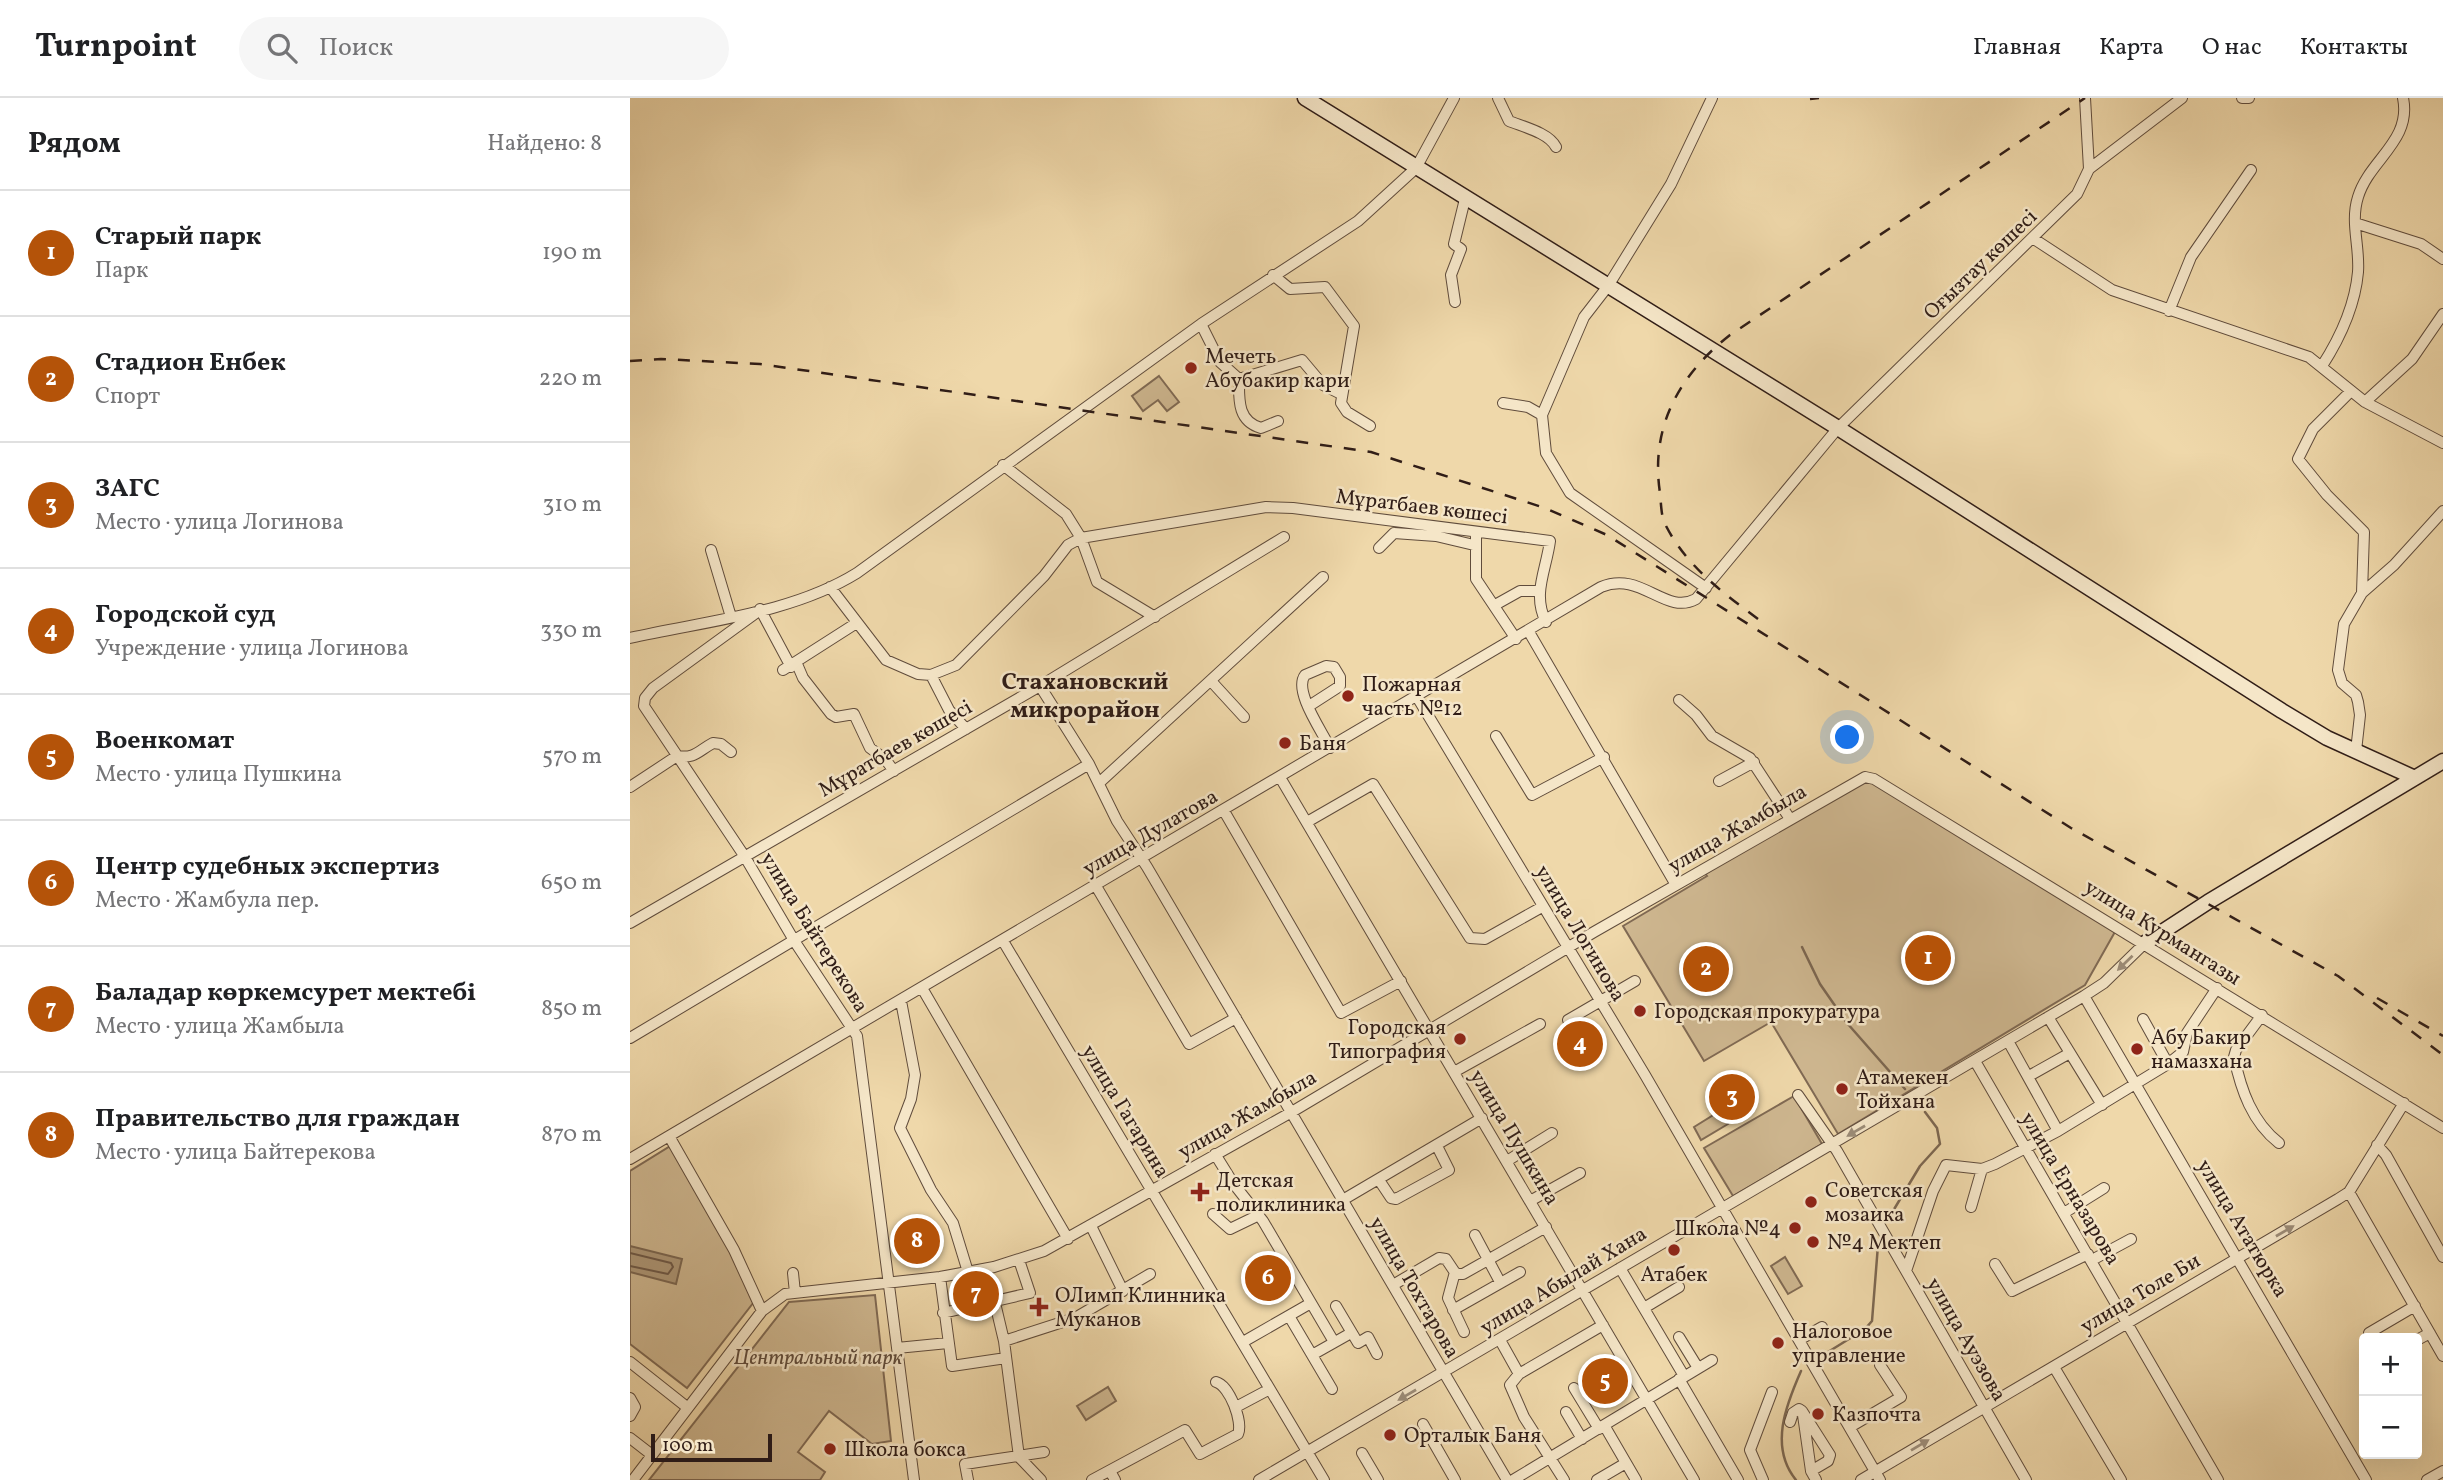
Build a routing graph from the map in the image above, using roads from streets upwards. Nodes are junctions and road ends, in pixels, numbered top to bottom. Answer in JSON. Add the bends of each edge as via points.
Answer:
{"nodes":[{"id":1,"x":1306,"y":98,"type":"edge"},
{"id":2,"x":1454,"y":98,"type":"edge"},
{"id":3,"x":1498,"y":98,"type":"edge"},
{"id":4,"x":1712,"y":98,"type":"edge"},
{"id":5,"x":2085,"y":98,"type":"edge"},
{"id":6,"x":2182,"y":98,"type":"edge"},
{"id":7,"x":2242,"y":98,"type":"edge"},
{"id":8,"x":2249,"y":98,"type":"edge"},
{"id":9,"x":2403,"y":98,"type":"edge"},
{"id":10,"x":1556,"y":148,"type":"dead end"},
{"id":11,"x":1416,"y":167,"type":"junction"},
{"id":12,"x":2089,"y":169,"type":"junction"},
{"id":13,"x":2251,"y":170,"type":"dead end"},
{"id":14,"x":1465,"y":198,"type":"junction"},
{"id":15,"x":2355,"y":223,"type":"junction"},
{"id":16,"x":2035,"y":239,"type":"junction"},
{"id":17,"x":2443,"y":259,"type":"edge"},
{"id":18,"x":1273,"y":275,"type":"junction"},
{"id":19,"x":1608,"y":286,"type":"junction"},
{"id":20,"x":1455,"y":302,"type":"dead end"},
{"id":21,"x":2169,"y":312,"type":"junction"},
{"id":22,"x":2443,"y":314,"type":"edge"},
{"id":23,"x":1201,"y":324,"type":"junction"},
{"id":24,"x":2322,"y":366,"type":"junction"},
{"id":25,"x":1238,"y":379,"type":"junction"},
{"id":26,"x":2350,"y":392,"type":"junction"},
{"id":27,"x":1341,"y":394,"type":"junction"},
{"id":28,"x":2365,"y":402,"type":"junction"},
{"id":29,"x":1503,"y":403,"type":"dead end"},
{"id":30,"x":1542,"y":415,"type":"junction"},
{"id":31,"x":1278,"y":421,"type":"dead end"},
{"id":32,"x":1370,"y":426,"type":"dead end"},
{"id":33,"x":1838,"y":428,"type":"junction"},
{"id":34,"x":2443,"y":443,"type":"edge"},
{"id":35,"x":1003,"y":465,"type":"junction"},
{"id":36,"x":2443,"y":511,"type":"edge"},
{"id":37,"x":1476,"y":533,"type":"junction"},
{"id":38,"x":1284,"y":537,"type":"dead end"},
{"id":39,"x":1082,"y":538,"type":"junction"},
{"id":40,"x":1474,"y":545,"type":"junction"},
{"id":41,"x":1379,"y":548,"type":"dead end"},
{"id":42,"x":711,"y":550,"type":"dead end"},
{"id":43,"x":1323,"y":577,"type":"dead end"},
{"id":44,"x":830,"y":587,"type":"junction"},
{"id":45,"x":1706,"y":588,"type":"junction"},
{"id":46,"x":1538,"y":591,"type":"junction"},
{"id":47,"x":2362,"y":593,"type":"junction"},
{"id":48,"x":1696,"y":599,"type":"joint"},
{"id":49,"x":1495,"y":605,"type":"junction"},
{"id":50,"x":760,"y":610,"type":"junction"},
{"id":51,"x":731,"y":617,"type":"junction"},
{"id":52,"x":1155,"y":617,"type":"junction"},
{"id":53,"x":1546,"y":622,"type":"junction"},
{"id":54,"x":855,"y":624,"type":"junction"},
{"id":55,"x":1529,"y":632,"type":"junction"},
{"id":56,"x":630,"y":638,"type":"edge"},
{"id":57,"x":1516,"y":639,"type":"junction"},
{"id":58,"x":790,"y":667,"type":"junction"},
{"id":59,"x":931,"y":675,"type":"junction"},
{"id":60,"x":1211,"y":681,"type":"junction"},
{"id":61,"x":1040,"y":686,"type":"junction"},
{"id":62,"x":1417,"y":697,"type":"junction"},
{"id":63,"x":1679,"y":700,"type":"dead end"},
{"id":64,"x":1309,"y":706,"type":"junction"},
{"id":65,"x":1244,"y":717,"type":"dead end"},
{"id":66,"x":966,"y":729,"type":"junction"},
{"id":67,"x":1496,"y":736,"type":"dead end"},
{"id":68,"x":1330,"y":748,"type":"junction"},
{"id":69,"x":2356,"y":751,"type":"junction"},
{"id":70,"x":731,"y":752,"type":"dead end"},
{"id":71,"x":677,"y":756,"type":"junction"},
{"id":72,"x":1604,"y":757,"type":"junction"},
{"id":73,"x":2443,"y":761,"type":"edge"},
{"id":74,"x":1754,"y":762,"type":"junction"},
{"id":75,"x":1089,"y":764,"type":"junction"},
{"id":76,"x":894,"y":771,"type":"junction"},
{"id":77,"x":2415,"y":778,"type":"junction"},
{"id":78,"x":1281,"y":779,"type":"junction"},
{"id":79,"x":1860,"y":779,"type":"joint"},
{"id":80,"x":1719,"y":781,"type":"dead end"},
{"id":81,"x":1099,"y":783,"type":"junction"},
{"id":82,"x":630,"y":787,"type":"edge"},
{"id":83,"x":1224,"y":811,"type":"junction"},
{"id":84,"x":1790,"y":819,"type":"junction"},
{"id":85,"x":1307,"y":822,"type":"junction"},
{"id":86,"x":746,"y":857,"type":"junction"},
{"id":87,"x":1142,"y":859,"type":"junction"},
{"id":88,"x":1676,"y":885,"type":"junction"},
{"id":89,"x":1096,"y":886,"type":"junction"},
{"id":90,"x":1542,"y":907,"type":"junction"},
{"id":91,"x":630,"y":923,"type":"edge"},
{"id":92,"x":1003,"y":941,"type":"junction"},
{"id":93,"x":795,"y":942,"type":"junction"},
{"id":94,"x":2145,"y":943,"type":"junction"},
{"id":95,"x":1567,"y":949,"type":"junction"},
{"id":96,"x":1401,"y":981,"type":"junction"},
{"id":97,"x":1635,"y":982,"type":"dead end"},
{"id":98,"x":922,"y":988,"type":"junction"},
{"id":99,"x":2217,"y":988,"type":"junction"},
{"id":100,"x":2084,"y":996,"type":"junction"},
{"id":101,"x":901,"y":1001,"type":"junction"},
{"id":102,"x":1599,"y":1001,"type":"junction"},
{"id":103,"x":2262,"y":1015,"type":"junction"},
{"id":104,"x":2048,"y":1017,"type":"junction"},
{"id":105,"x":1236,"y":1018,"type":"junction"},
{"id":106,"x":2143,"y":1019,"type":"dead end"},
{"id":107,"x":1568,"y":1020,"type":"dead end"},
{"id":108,"x":1541,"y":1024,"type":"dead end"},
{"id":109,"x":853,"y":1029,"type":"junction"},
{"id":110,"x":1430,"y":1030,"type":"junction"},
{"id":111,"x":630,"y":1038,"type":"edge"},
{"id":112,"x":2008,"y":1041,"type":"junction"},
{"id":113,"x":2070,"y":1053,"type":"junction"},
{"id":114,"x":1975,"y":1061,"type":"junction"},
{"id":115,"x":2168,"y":1064,"type":"junction"},
{"id":116,"x":1454,"y":1072,"type":"junction"},
{"id":117,"x":2029,"y":1076,"type":"junction"},
{"id":118,"x":2134,"y":1086,"type":"junction"},
{"id":119,"x":1798,"y":1094,"type":"dead end"},
{"id":120,"x":2404,"y":1103,"type":"junction"},
{"id":121,"x":2102,"y":1105,"type":"junction"},
{"id":122,"x":1290,"y":1113,"type":"junction"},
{"id":123,"x":1482,"y":1118,"type":"junction"},
{"id":124,"x":2443,"y":1128,"type":"edge"},
{"id":125,"x":2058,"y":1131,"type":"junction"},
{"id":126,"x":1552,"y":1133,"type":"dead end"},
{"id":127,"x":669,"y":1136,"type":"junction"},
{"id":128,"x":2279,"y":1143,"type":"dead end"},
{"id":129,"x":1832,"y":1145,"type":"junction"},
{"id":130,"x":2377,"y":1145,"type":"junction"},
{"id":131,"x":1437,"y":1146,"type":"junction"},
{"id":132,"x":2024,"y":1150,"type":"junction"},
{"id":133,"x":1215,"y":1154,"type":"junction"},
{"id":134,"x":630,"y":1159,"type":"edge"},
{"id":135,"x":1507,"y":1161,"type":"junction"},
{"id":136,"x":1982,"y":1169,"type":"junction"},
{"id":137,"x":1580,"y":1173,"type":"dead end"},
{"id":138,"x":1379,"y":1180,"type":"junction"},
{"id":139,"x":2104,"y":1188,"type":"dead end"},
{"id":140,"x":1152,"y":1192,"type":"junction"},
{"id":141,"x":2349,"y":1192,"type":"junction"},
{"id":142,"x":1341,"y":1201,"type":"junction"},
{"id":143,"x":1530,"y":1201,"type":"junction"},
{"id":144,"x":1971,"y":1207,"type":"dead end"},
{"id":145,"x":1723,"y":1208,"type":"junction"},
{"id":146,"x":2064,"y":1213,"type":"junction"},
{"id":147,"x":1213,"y":1214,"type":"dead end"},
{"id":148,"x":1259,"y":1216,"type":"junction"},
{"id":149,"x":1091,"y":1226,"type":"junction"},
{"id":150,"x":1546,"y":1227,"type":"junction"},
{"id":151,"x":1475,"y":1235,"type":"dead end"},
{"id":152,"x":1068,"y":1239,"type":"junction"},
{"id":153,"x":2130,"y":1239,"type":"dead end"},
{"id":154,"x":2090,"y":1257,"type":"junction"},
{"id":155,"x":2239,"y":1257,"type":"junction"},
{"id":156,"x":2443,"y":1257,"type":"edge"},
{"id":157,"x":1489,"y":1259,"type":"junction"},
{"id":158,"x":1019,"y":1261,"type":"junction"},
{"id":159,"x":1995,"y":1264,"type":"dead end"},
{"id":160,"x":1620,"y":1268,"type":"junction"},
{"id":161,"x":1906,"y":1271,"type":"junction"},
{"id":162,"x":968,"y":1272,"type":"junction"},
{"id":163,"x":1455,"y":1272,"type":"junction"},
{"id":164,"x":1520,"y":1272,"type":"dead end"},
{"id":165,"x":793,"y":1273,"type":"dead end"},
{"id":166,"x":1150,"y":1274,"type":"dead end"},
{"id":167,"x":940,"y":1277,"type":"junction"},
{"id":168,"x":1500,"y":1282,"type":"junction"},
{"id":169,"x":888,"y":1284,"type":"junction"},
{"id":170,"x":1393,"y":1285,"type":"junction"},
{"id":171,"x":1679,"y":1287,"type":"dead end"},
{"id":172,"x":1123,"y":1291,"type":"junction"},
{"id":173,"x":1583,"y":1291,"type":"junction"},
{"id":174,"x":794,"y":1293,"type":"junction"},
{"id":175,"x":995,"y":1303,"type":"junction"},
{"id":176,"x":1311,"y":1303,"type":"junction"},
{"id":177,"x":1336,"y":1306,"type":"dead end"},
{"id":178,"x":2415,"y":1307,"type":"junction"},
{"id":179,"x":1644,"y":1308,"type":"junction"},
{"id":180,"x":1453,"y":1310,"type":"junction"},
{"id":181,"x":762,"y":1311,"type":"junction"},
{"id":182,"x":943,"y":1313,"type":"junction"},
{"id":183,"x":1289,"y":1316,"type":"junction"},
{"id":184,"x":2127,"y":1324,"type":"junction"},
{"id":185,"x":1603,"y":1325,"type":"junction"},
{"id":186,"x":1822,"y":1327,"type":"dead end"},
{"id":187,"x":1464,"y":1332,"type":"dead end"},
{"id":188,"x":1351,"y":1333,"type":"junction"},
{"id":189,"x":2369,"y":1333,"type":"dead end"},
{"id":190,"x":2430,"y":1333,"type":"junction"},
{"id":191,"x":1679,"y":1337,"type":"dead end"},
{"id":192,"x":2422,"y":1337,"type":"edge"},
{"id":193,"x":1500,"y":1340,"type":"junction"},
{"id":194,"x":1799,"y":1340,"type":"junction"},
{"id":195,"x":1004,"y":1342,"type":"junction"},
{"id":196,"x":1243,"y":1342,"type":"junction"},
{"id":197,"x":1334,"y":1342,"type":"junction"},
{"id":198,"x":948,"y":1343,"type":"junction"},
{"id":199,"x":897,"y":1348,"type":"junction"},
{"id":200,"x":1377,"y":1354,"type":"dead end"},
{"id":201,"x":1312,"y":1355,"type":"junction"},
{"id":202,"x":2443,"y":1356,"type":"edge"},
{"id":203,"x":1006,"y":1358,"type":"junction"},
{"id":204,"x":1712,"y":1360,"type":"dead end"},
{"id":205,"x":630,"y":1362,"type":"edge"},
{"id":206,"x":1881,"y":1365,"type":"dead end"},
{"id":207,"x":2054,"y":1367,"type":"junction"},
{"id":208,"x":1698,"y":1368,"type":"junction"},
{"id":209,"x":1444,"y":1374,"type":"junction"},
{"id":210,"x":1519,"y":1374,"type":"junction"},
{"id":211,"x":1682,"y":1378,"type":"junction"},
{"id":212,"x":1216,"y":1382,"type":"dead end"},
{"id":213,"x":1574,"y":1388,"type":"dead end"},
{"id":214,"x":1268,"y":1390,"type":"junction"},
{"id":215,"x":1332,"y":1390,"type":"dead end"},
{"id":216,"x":1772,"y":1392,"type":"dead end"},
{"id":217,"x":630,"y":1398,"type":"edge"},
{"id":218,"x":1647,"y":1398,"type":"junction"},
{"id":219,"x":1236,"y":1407,"type":"junction"},
{"id":220,"x":1984,"y":1407,"type":"junction"},
{"id":221,"x":688,"y":1408,"type":"junction"},
{"id":222,"x":1802,"y":1411,"type":"junction"},
{"id":223,"x":1566,"y":1412,"type":"dead end"},
{"id":224,"x":630,"y":1416,"type":"edge"},
{"id":225,"x":1790,"y":1422,"type":"dead end"},
{"id":226,"x":1423,"y":1424,"type":"dead end"},
{"id":227,"x":1601,"y":1427,"type":"junction"},
{"id":228,"x":1850,"y":1427,"type":"junction"},
{"id":229,"x":630,"y":1438,"type":"edge"},
{"id":230,"x":1582,"y":1438,"type":"junction"},
{"id":231,"x":1044,"y":1452,"type":"dead end"},
{"id":232,"x":1308,"y":1452,"type":"junction"},
{"id":233,"x":1362,"y":1453,"type":"dead end"},
{"id":234,"x":652,"y":1455,"type":"junction"},
{"id":235,"x":1018,"y":1457,"type":"junction"},
{"id":236,"x":1550,"y":1458,"type":"junction"},
{"id":237,"x":1626,"y":1463,"type":"junction"},
{"id":238,"x":2443,"y":1471,"type":"edge"},
{"id":239,"x":1113,"y":1475,"type":"edge"},
{"id":240,"x":1814,"y":1476,"type":"edge"},
{"id":241,"x":1878,"y":1476,"type":"edge"},
{"id":242,"x":1634,"y":1479,"type":"edge"},
{"id":243,"x":633,"y":1480,"type":"edge"},
{"id":244,"x":914,"y":1480,"type":"edge"},
{"id":245,"x":968,"y":1480,"type":"edge"},
{"id":246,"x":1041,"y":1480,"type":"edge"},
{"id":247,"x":1092,"y":1480,"type":"edge"},
{"id":248,"x":1259,"y":1480,"type":"edge"},
{"id":249,"x":1324,"y":1480,"type":"edge"},
{"id":250,"x":1378,"y":1480,"type":"edge"},
{"id":251,"x":1455,"y":1480,"type":"edge"},
{"id":252,"x":1507,"y":1480,"type":"edge"},
{"id":253,"x":1513,"y":1480,"type":"edge"},
{"id":254,"x":1564,"y":1480,"type":"edge"},
{"id":255,"x":1597,"y":1480,"type":"edge"},
{"id":256,"x":1694,"y":1480,"type":"edge"},
{"id":257,"x":1738,"y":1480,"type":"edge"},
{"id":258,"x":1763,"y":1480,"type":"edge"},
{"id":259,"x":1861,"y":1480,"type":"edge"},
{"id":260,"x":2026,"y":1480,"type":"edge"},
{"id":261,"x":2121,"y":1480,"type":"edge"},
{"id":262,"x":2218,"y":1480,"type":"edge"},
{"id":263,"x":2366,"y":1480,"type":"edge"},
{"id":264,"x":2427,"y":1480,"type":"edge"}],
"edges":[{"from":1,"to":11,"type":"street"},
{"from":2,"to":11,"type":"street"},
{"from":3,"to":10,"type":"street","via":[[1509,121],[1540,134]]},
{"from":4,"to":19,"type":"street","via":[[1671,184]]},
{"from":5,"to":12,"type":"street"},
{"from":6,"to":12,"type":"street"},
{"from":7,"to":8,"type":"street"},
{"from":9,"to":15,"type":"street","via":[[2399,136],[2366,177],[2357,199]]},
{"from":11,"to":14,"type":"street"},
{"from":11,"to":18,"type":"street","via":[[1357,221]]},
{"from":12,"to":16,"type":"street","name":"Оғызтау көшесі","via":[[2077,194]]},
{"from":13,"to":21,"type":"street","via":[[2191,257]]},
{"from":14,"to":19,"type":"street"},
{"from":14,"to":20,"type":"street","via":[[1454,244],[1461,248],[1451,275]]},
{"from":15,"to":17,"type":"street","via":[[2421,244]]},
{"from":15,"to":24,"type":"street","via":[[2359,270],[2352,304],[2340,338]]},
{"from":16,"to":21,"type":"street","via":[[2112,290]]},
{"from":16,"to":33,"type":"street","name":"Оғызтау көшесі"},
{"from":18,"to":23,"type":"street"},
{"from":18,"to":27,"type":"street","via":[[1290,289],[1328,289],[1354,326]]},
{"from":19,"to":30,"type":"street","via":[[1584,317]]},
{"from":19,"to":33,"type":"street"},
{"from":21,"to":24,"type":"street","via":[[2309,357]]},
{"from":22,"to":28,"type":"street","via":[[2412,359]]},
{"from":23,"to":25,"type":"street","via":[[1220,362]]},
{"from":23,"to":35,"type":"street"},
{"from":24,"to":26,"type":"street"},
{"from":25,"to":27,"type":"street","via":[[1301,360],[1323,385]]},
{"from":25,"to":31,"type":"street","via":[[1239,405],[1248,422],[1261,428]]},
{"from":26,"to":28,"type":"street"},
{"from":26,"to":47,"type":"street","via":[[2313,429],[2298,459],[2364,532]]},
{"from":27,"to":32,"type":"street","via":[[1347,412]]},
{"from":28,"to":34,"type":"street"},
{"from":29,"to":30,"type":"street","via":[[1528,407]]},
{"from":30,"to":45,"type":"street","via":[[1546,453],[1570,493]]},
{"from":33,"to":45,"type":"street","name":"Оғызтау көшесі"},
{"from":33,"to":69,"type":"street","via":[[2212,667]]},
{"from":35,"to":39,"type":"street","via":[[1066,514]]},
{"from":35,"to":44,"type":"street","via":[[857,573]]},
{"from":36,"to":47,"type":"street","via":[[2395,565]]},
{"from":37,"to":39,"type":"street","name":"Мұратбаев көшесі","via":[[1266,507]]},
{"from":37,"to":40,"type":"street"},
{"from":37,"to":46,"type":"street","name":"Мұратбаев көшесі","via":[[1550,541]]},
{"from":38,"to":52,"type":"street","name":"Мұратбаев көшесі"},
{"from":39,"to":52,"type":"street","via":[[1097,582]]},
{"from":39,"to":59,"type":"street","via":[[1068,545],[1044,576],[956,665]]},
{"from":40,"to":41,"type":"street","via":[[1394,533]]},
{"from":40,"to":49,"type":"street","via":[[1476,579]]},
{"from":42,"to":51,"type":"street"},
{"from":43,"to":60,"type":"street"},
{"from":44,"to":50,"type":"street"},
{"from":44,"to":54,"type":"street"},
{"from":45,"to":48,"type":"street","name":"Оғызтау көшесі"},
{"from":46,"to":49,"type":"street","via":[[1520,591]]},
{"from":46,"to":53,"type":"street"},
{"from":47,"to":69,"type":"street","via":[[2344,624],[2339,660],[2340,680],[2358,702]]},
{"from":48,"to":53,"type":"street","name":"улица Дулатова","via":[[1672,601],[1635,584],[1610,584]]},
{"from":49,"to":57,"type":"street"},
{"from":50,"to":51,"type":"street"},
{"from":50,"to":58,"type":"street"},
{"from":50,"to":71,"type":"street","name":"улица Байтерекова","via":[[645,698],[645,710]]},
{"from":51,"to":56,"type":"street"},
{"from":52,"to":61,"type":"street","name":"Мұратбаев көшесі"},
{"from":53,"to":55,"type":"street","name":"улица Дулатова"},
{"from":54,"to":58,"type":"street"},
{"from":54,"to":59,"type":"street","via":[[886,660]]},
{"from":55,"to":57,"type":"street","name":"улица Дулатова"},
{"from":55,"to":72,"type":"street"},
{"from":57,"to":62,"type":"street","name":"улица Дулатова"},
{"from":58,"to":76,"type":"street","via":[[831,714],[854,714],[870,748]]},
{"from":59,"to":66,"type":"street","via":[[944,703]]},
{"from":60,"to":65,"type":"street"},
{"from":60,"to":81,"type":"street"},
{"from":61,"to":66,"type":"street","name":"Мұратбаев көшесі"},
{"from":61,"to":75,"type":"street"},
{"from":62,"to":68,"type":"street","name":"улица Дулатова"},
{"from":62,"to":90,"type":"street","name":"улица Логинова"},
{"from":63,"to":74,"type":"street","via":[[1712,736]]},
{"from":64,"to":64,"type":"street","via":[[1301,686],[1303,678],[1326,666],[1334,667],[1340,686]]},
{"from":64,"to":68,"type":"street"},
{"from":66,"to":76,"type":"street","name":"Мұратбаев көшесі"},
{"from":67,"to":72,"type":"street","via":[[1532,795]]},
{"from":68,"to":78,"type":"street","name":"улица Дулатова"},
{"from":69,"to":77,"type":"street"},
{"from":70,"to":71,"type":"street","via":[[717,743],[689,759]]},
{"from":71,"to":82,"type":"street"},
{"from":71,"to":86,"type":"street","name":"улица Байтерекова"},
{"from":72,"to":88,"type":"street"},
{"from":73,"to":77,"type":"street"},
{"from":74,"to":80,"type":"street"},
{"from":74,"to":84,"type":"street"},
{"from":75,"to":81,"type":"street"},
{"from":75,"to":93,"type":"street"},
{"from":76,"to":86,"type":"street","name":"Мұратбаев көшесі"},
{"from":77,"to":94,"type":"street"},
{"from":78,"to":83,"type":"street","name":"улица Дулатова"},
{"from":78,"to":85,"type":"street","name":"улица Пушкина"},
{"from":79,"to":84,"type":"street","name":"улица Жамбыла"},
{"from":79,"to":94,"type":"street","name":"улица Курмангазы","via":[[1874,779]]},
{"from":81,"to":87,"type":"street","name":"улица Тохтарова","via":[[1116,821]]},
{"from":83,"to":87,"type":"street","name":"улица Дулатова"},
{"from":83,"to":96,"type":"street","via":[[1342,1013]]},
{"from":84,"to":88,"type":"street","name":"улица Жамбыла"},
{"from":85,"to":90,"type":"street","via":[[1373,784],[1470,938],[1485,939]]},
{"from":85,"to":96,"type":"street","name":"улица Пушкина"},
{"from":86,"to":91,"type":"street","name":"Мұратбаев көшесі"},
{"from":86,"to":93,"type":"street","name":"улица Байтерекова"},
{"from":87,"to":89,"type":"street","name":"улица Дулатова"},
{"from":87,"to":105,"type":"street","name":"улица Тохтарова"},
{"from":88,"to":95,"type":"street","name":"улица Жамбыла"},
{"from":89,"to":92,"type":"street","name":"улица Дулатова"},
{"from":89,"to":105,"type":"street","via":[[1188,1044]]},
{"from":90,"to":95,"type":"street","name":"улица Логинова"},
{"from":92,"to":98,"type":"street","name":"улица Дулатова"},
{"from":92,"to":140,"type":"street","name":"улица Гагарина"},
{"from":93,"to":109,"type":"street","name":"улица Байтерекова"},
{"from":93,"to":111,"type":"street"},
{"from":94,"to":99,"type":"street","name":"улица Курмангазы"},
{"from":94,"to":100,"type":"street","name":"улица Абылай Хана","one_way":true},
{"from":95,"to":102,"type":"street","name":"улица Логинова"},
{"from":95,"to":110,"type":"street","name":"улица Жамбыла"},
{"from":96,"to":110,"type":"street","name":"улица Пушкина"},
{"from":97,"to":102,"type":"street"},
{"from":98,"to":101,"type":"street","name":"улица Дулатова"},
{"from":98,"to":152,"type":"street"},
{"from":99,"to":103,"type":"street","name":"улица Курмангазы"},
{"from":99,"to":115,"type":"street","via":[[2187,1033],[2183,1052]]},
{"from":100,"to":104,"type":"street","name":"улица Абылай Хана"},
{"from":100,"to":118,"type":"street","name":"улица Ататюрка"},
{"from":101,"to":109,"type":"street","name":"улица Дулатова"},
{"from":101,"to":162,"type":"street","via":[[915,1075],[900,1128],[953,1223]]},
{"from":102,"to":107,"type":"street"},
{"from":102,"to":145,"type":"street","name":"улица Логинова"},
{"from":103,"to":120,"type":"street","name":"улица Курмангазы"},
{"from":103,"to":128,"type":"street","via":[[2234,1057],[2247,1102]]},
{"from":104,"to":112,"type":"street","name":"улица Абылай Хана"},
{"from":104,"to":113,"type":"street"},
{"from":105,"to":122,"type":"street","name":"улица Тохтарова"},
{"from":106,"to":115,"type":"street"},
{"from":108,"to":116,"type":"street"},
{"from":109,"to":127,"type":"street","name":"улица Дулатова"},
{"from":109,"to":169,"type":"street","name":"улица Байтерекова"},
{"from":110,"to":116,"type":"street","name":"улица Пушкина"},
{"from":110,"to":122,"type":"street","name":"улица Жамбыла"},
{"from":112,"to":114,"type":"street","name":"улица Абылай Хана"},
{"from":112,"to":117,"type":"street"},
{"from":113,"to":117,"type":"street"},
{"from":113,"to":121,"type":"street"},
{"from":114,"to":129,"type":"street","name":"улица Абылай Хана","one_way":true},
{"from":114,"to":132,"type":"street","name":"улица Ерназарова"},
{"from":115,"to":118,"type":"street"},
{"from":116,"to":123,"type":"street","name":"улица Пушкина"},
{"from":117,"to":125,"type":"street"},
{"from":118,"to":121,"type":"street"},
{"from":118,"to":155,"type":"street","name":"улица Ататюрка"},
{"from":119,"to":129,"type":"street","name":"улица Ауэзова"},
{"from":120,"to":124,"type":"street","name":"улица Курмангазы"},
{"from":120,"to":130,"type":"street","name":"улица Толе Би"},
{"from":121,"to":125,"type":"street"},
{"from":122,"to":133,"type":"street","name":"улица Жамбыла"},
{"from":122,"to":142,"type":"street","name":"улица Тохтарова"},
{"from":123,"to":131,"type":"street"},
{"from":123,"to":135,"type":"street","name":"улица Пушкина"},
{"from":125,"to":132,"type":"street"},
{"from":126,"to":135,"type":"street"},
{"from":127,"to":134,"type":"street","name":"улица Дулатова"},
{"from":127,"to":181,"type":"street","via":[[734,1250]]},
{"from":129,"to":145,"type":"street","name":"улица Абылай Хана"},
{"from":129,"to":161,"type":"street","name":"улица Ауэзова"},
{"from":130,"to":141,"type":"street","name":"улица Толе Би"},
{"from":130,"to":156,"type":"street"},
{"from":131,"to":138,"type":"street"},
{"from":131,"to":138,"type":"street","via":[[1449,1170],[1396,1199]]},
{"from":132,"to":136,"type":"street"},
{"from":132,"to":146,"type":"street","name":"улица Ерназарова"},
{"from":133,"to":140,"type":"street","name":"улица Жамбыла"},
{"from":133,"to":148,"type":"street"},
{"from":135,"to":143,"type":"street","name":"улица Пушкина"},
{"from":136,"to":144,"type":"street"},
{"from":136,"to":161,"type":"street","via":[[1954,1164],[1941,1171]]},
{"from":137,"to":143,"type":"street"},
{"from":138,"to":142,"type":"street"},
{"from":139,"to":146,"type":"street"},
{"from":140,"to":149,"type":"street","name":"улица Жамбыла"},
{"from":140,"to":196,"type":"street","name":"улица Гагарина"},
{"from":155,"to":141,"type":"street","name":"улица Толе Би","one_way":true},
{"from":141,"to":178,"type":"street"},
{"from":142,"to":170,"type":"street","name":"улица Тохтарова"},
{"from":143,"to":150,"type":"street","name":"улица Пушкина"},
{"from":145,"to":160,"type":"street","name":"улица Абылай Хана"},
{"from":145,"to":194,"type":"street","name":"улица Логинова"},
{"from":146,"to":154,"type":"street","name":"улица Ерназарова"},
{"from":147,"to":148,"type":"street","via":[[1230,1229]]},
{"from":148,"to":176,"type":"street"},
{"from":149,"to":152,"type":"street","name":"улица Жамбыла"},
{"from":149,"to":172,"type":"street"},
{"from":150,"to":157,"type":"street"},
{"from":150,"to":173,"type":"street","name":"улица Пушкина"},
{"from":151,"to":157,"type":"street"},
{"from":152,"to":158,"type":"street","name":"улица Жамбыла"},
{"from":153,"to":154,"type":"street"},
{"from":154,"to":159,"type":"street","via":[[2012,1291]]},
{"from":154,"to":184,"type":"street","name":"улица Ерназарова"},
{"from":155,"to":184,"type":"street","name":"улица Толе Би"},
{"from":155,"to":263,"type":"street","name":"улица Ататюрка"},
{"from":157,"to":163,"type":"street","via":[[1463,1273]]},
{"from":157,"to":168,"type":"street"},
{"from":158,"to":162,"type":"street","name":"улица Жамбыла"},
{"from":158,"to":175,"type":"street","via":[[1030,1293]]},
{"from":160,"to":173,"type":"street","name":"улица Абылай Хана"},
{"from":160,"to":179,"type":"street"},
{"from":161,"to":220,"type":"street","name":"улица Ауэзова"},
{"from":162,"to":167,"type":"street","name":"улица Жамбыла"},
{"from":163,"to":170,"type":"street","via":[[1446,1259],[1439,1258]]},
{"from":163,"to":180,"type":"street","via":[[1448,1289]]},
{"from":164,"to":168,"type":"street"},
{"from":165,"to":174,"type":"street"},
{"from":166,"to":172,"type":"street"},
{"from":167,"to":169,"type":"street","name":"улица Жамбыла"},
{"from":167,"to":182,"type":"street"},
{"from":168,"to":180,"type":"street"},
{"from":169,"to":174,"type":"street","name":"улица Жамбыла"},
{"from":169,"to":199,"type":"street","name":"улица Байтерекова"},
{"from":170,"to":209,"type":"street","name":"улица Тохтарова"},
{"from":171,"to":179,"type":"street"},
{"from":172,"to":195,"type":"street","via":[[1075,1318]]},
{"from":173,"to":185,"type":"street","name":"улица Пушкина"},
{"from":173,"to":193,"type":"street","name":"улица Абылай Хана"},
{"from":174,"to":181,"type":"street","via":[[785,1294]]},
{"from":175,"to":182,"type":"street"},
{"from":175,"to":195,"type":"street"},
{"from":176,"to":183,"type":"street"},
{"from":176,"to":197,"type":"street"},
{"from":177,"to":188,"type":"street"},
{"from":178,"to":189,"type":"street"},
{"from":178,"to":190,"type":"street"},
{"from":179,"to":211,"type":"street"},
{"from":180,"to":187,"type":"street"},
{"from":181,"to":221,"type":"street"},
{"from":182,"to":198,"type":"street"},
{"from":183,"to":196,"type":"street"},
{"from":183,"to":201,"type":"street"},
{"from":184,"to":207,"type":"street","name":"улица Толе Би"},
{"from":184,"to":262,"type":"street","name":"улица Ерназарова"},
{"from":185,"to":210,"type":"street"},
{"from":185,"to":218,"type":"street","name":"улица Пушкина"},
{"from":186,"to":194,"type":"street"},
{"from":188,"to":197,"type":"street"},
{"from":188,"to":200,"type":"street","via":[[1357,1343],[1368,1337]]},
{"from":190,"to":192,"type":"street"},
{"from":190,"to":202,"type":"street"},
{"from":191,"to":208,"type":"street"},
{"from":193,"to":209,"type":"street","name":"улица Абылай Хана"},
{"from":193,"to":210,"type":"street"},
{"from":194,"to":228,"type":"street","name":"улица Логинова"},
{"from":195,"to":203,"type":"street"},
{"from":196,"to":214,"type":"street","name":"улица Гагарина"},
{"from":197,"to":201,"type":"street"},
{"from":198,"to":199,"type":"street"},
{"from":198,"to":203,"type":"street","via":[[952,1366]]},
{"from":199,"to":244,"type":"street","name":"улица Байтерекова"},
{"from":201,"to":215,"type":"street"},
{"from":203,"to":235,"type":"street"},
{"from":204,"to":208,"type":"street"},
{"from":205,"to":221,"type":"street"},
{"from":206,"to":228,"type":"street","via":[[1901,1397]]},
{"from":207,"to":220,"type":"street","name":"улица Толе Би"},
{"from":207,"to":261,"type":"street"},
{"from":208,"to":211,"type":"street"},
{"from":209,"to":232,"type":"street","name":"улица Абылай Хана","one_way":true},
{"from":209,"to":252,"type":"street","name":"улица Тохтарова"},
{"from":210,"to":236,"type":"street","via":[[1511,1388]]},
{"from":211,"to":218,"type":"street"},
{"from":211,"to":257,"type":"street"},
{"from":212,"to":219,"type":"street","via":[[1223,1385]]},
{"from":213,"to":227,"type":"street"},
{"from":214,"to":219,"type":"street"},
{"from":214,"to":232,"type":"street","name":"улица Гагарина"},
{"from":216,"to":258,"type":"street","via":[[1750,1450]]},
{"from":217,"to":224,"type":"street","via":[[635,1407]]},
{"from":218,"to":227,"type":"street"},
{"from":218,"to":256,"type":"street","name":"улица Пушкина"},
{"from":219,"to":239,"type":"street","via":[[1240,1432],[1200,1454],[1185,1430]]},
{"from":241,"to":220,"type":"street","name":"улица Толе Би","one_way":true},
{"from":220,"to":260,"type":"street","name":"улица Ауэзова"},
{"from":221,"to":234,"type":"street"},
{"from":222,"to":225,"type":"street","via":[[1793,1413]]},
{"from":222,"to":240,"type":"street"},
{"from":222,"to":240,"type":"street","via":[[1830,1455]]},
{"from":223,"to":230,"type":"street"},
{"from":226,"to":251,"type":"street"},
{"from":227,"to":230,"type":"street"},
{"from":227,"to":237,"type":"street"},
{"from":228,"to":241,"type":"street","name":"улица Логинова"},
{"from":229,"to":234,"type":"street"},
{"from":230,"to":236,"type":"street"},
{"from":231,"to":235,"type":"street"},
{"from":232,"to":248,"type":"street","name":"улица Абылай Хана"},
{"from":232,"to":249,"type":"street","name":"улица Гагарина"},
{"from":233,"to":250,"type":"street"},
{"from":234,"to":243,"type":"street"},
{"from":235,"to":245,"type":"street","via":[[965,1464]]},
{"from":235,"to":246,"type":"street"},
{"from":236,"to":253,"type":"street"},
{"from":236,"to":254,"type":"street"},
{"from":237,"to":242,"type":"street"},
{"from":237,"to":255,"type":"street"},
{"from":238,"to":264,"type":"street"},
{"from":239,"to":247,"type":"street"},
{"from":241,"to":259,"type":"street","name":"улица Толе Би"}]}
